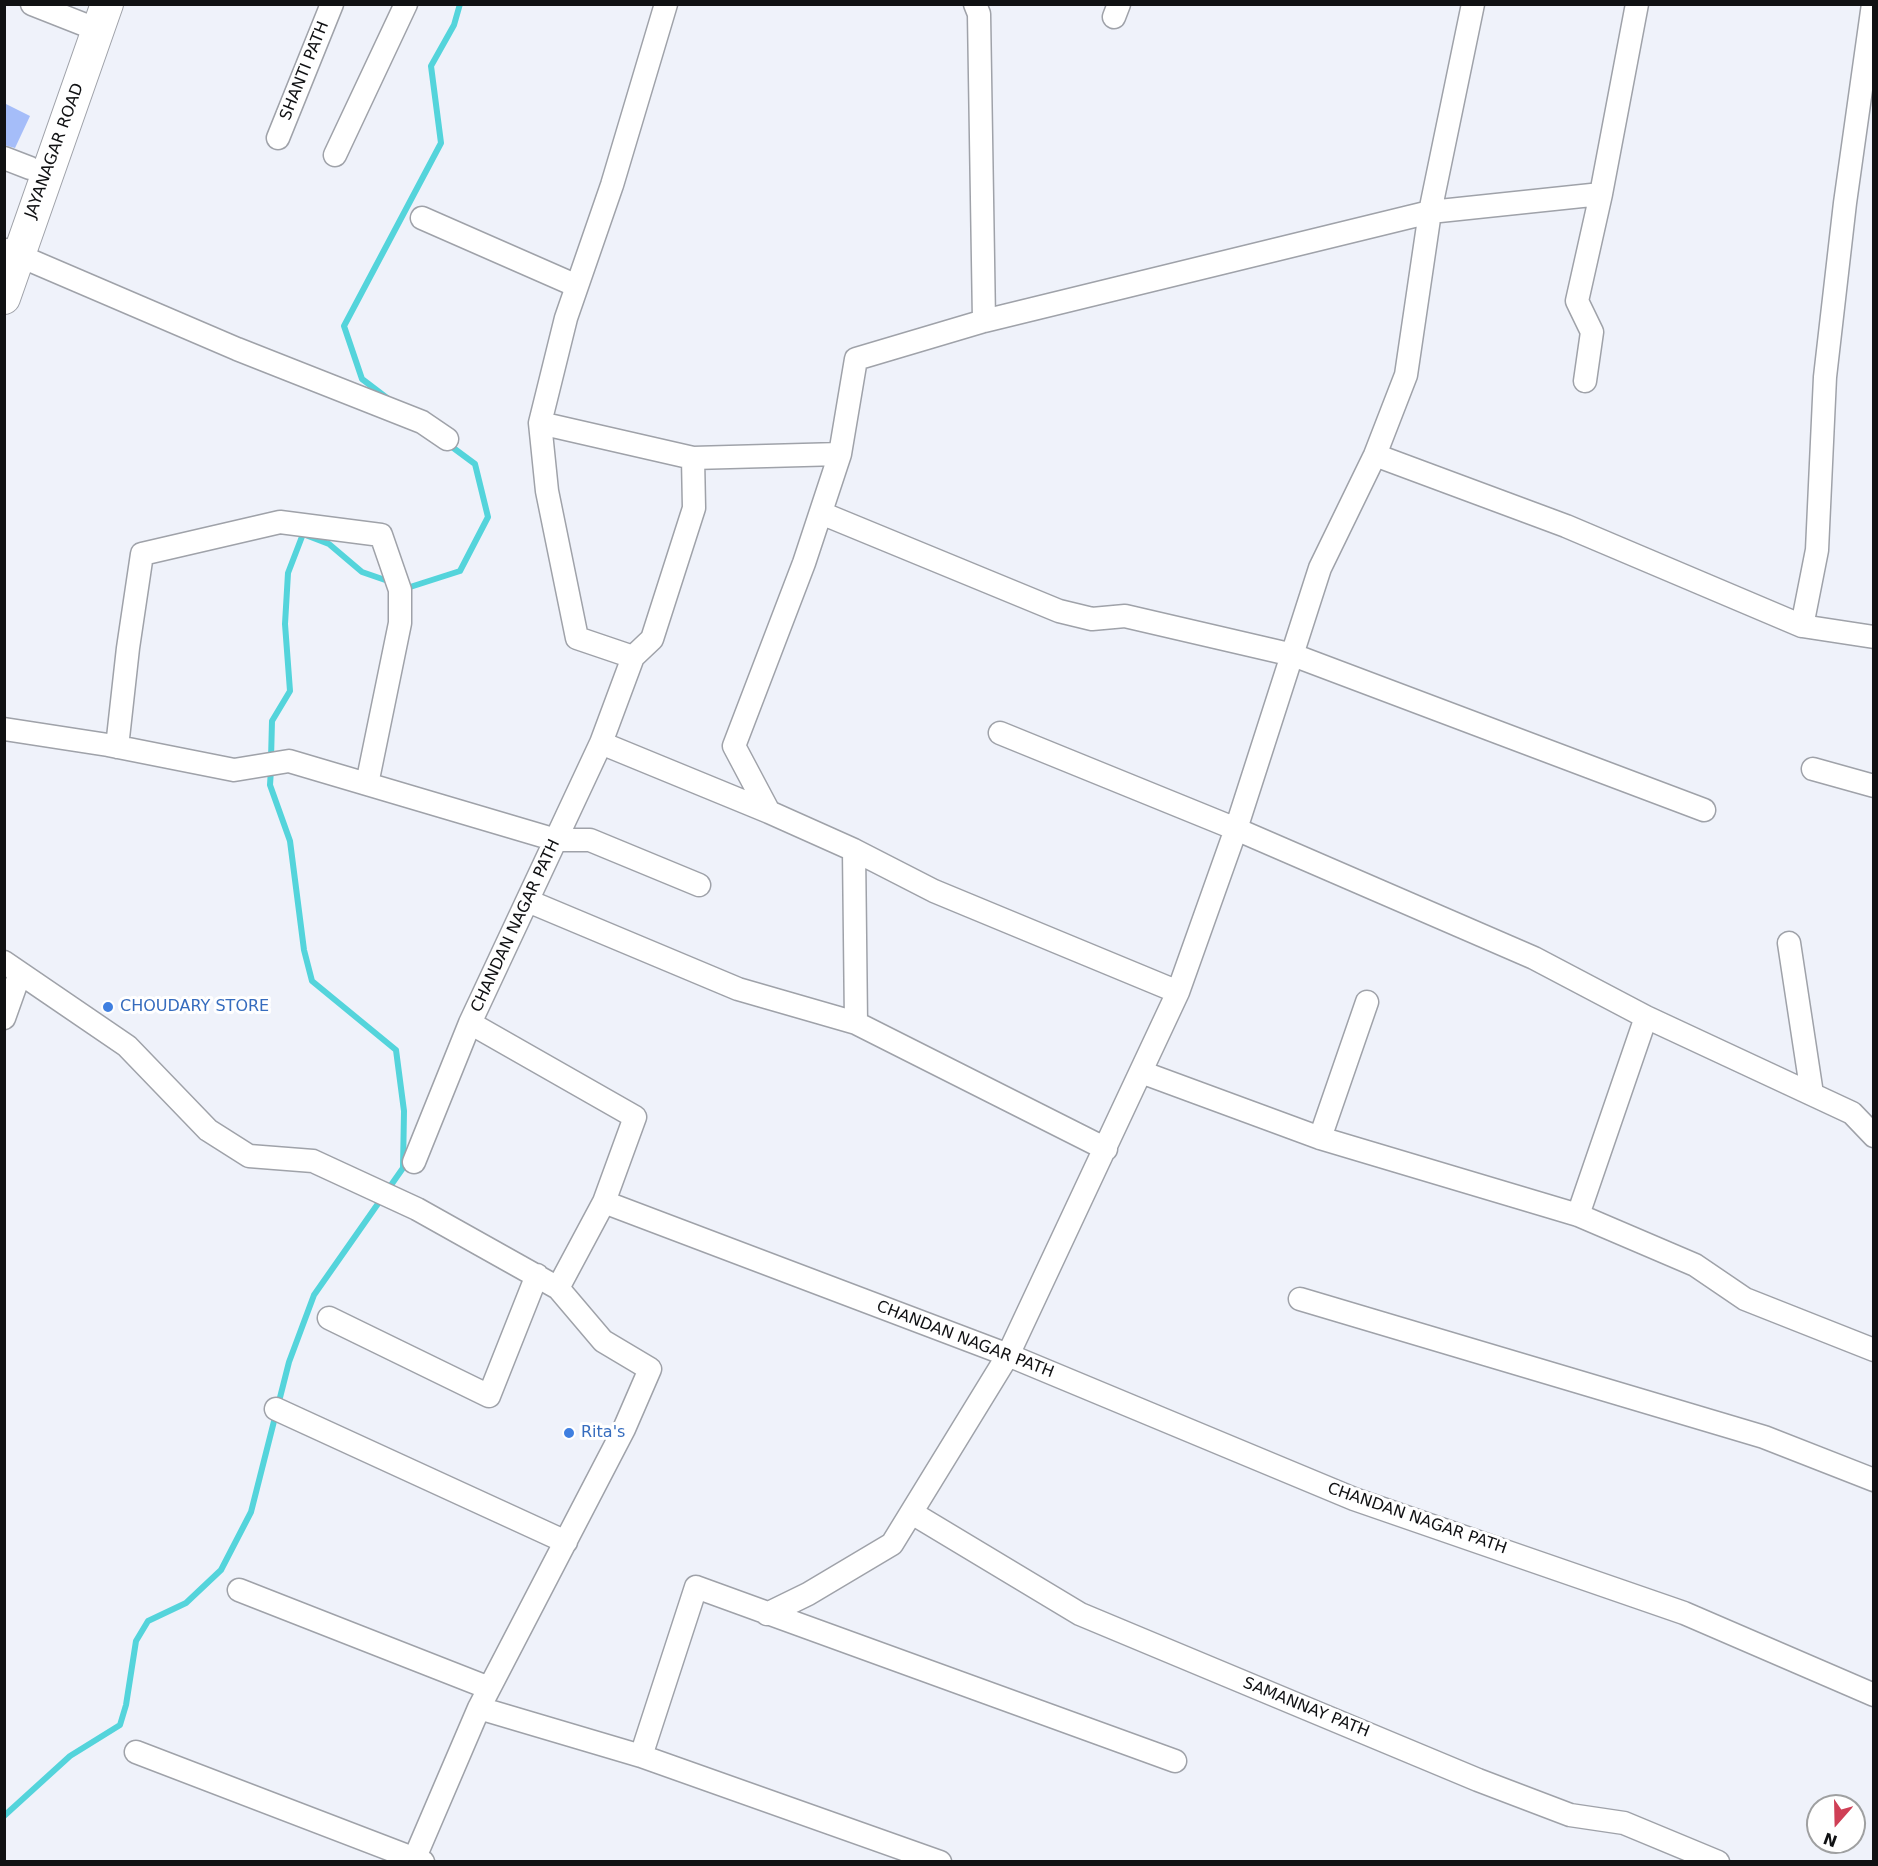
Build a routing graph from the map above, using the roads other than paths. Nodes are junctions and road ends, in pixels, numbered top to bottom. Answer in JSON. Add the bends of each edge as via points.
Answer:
{"nodes":[{"id":1,"x":32,"y":4,"type":"edge"},
{"id":2,"x":332,"y":4,"type":"edge"},
{"id":3,"x":406,"y":4,"type":"edge"},
{"id":4,"x":666,"y":4,"type":"edge"},
{"id":5,"x":975,"y":4,"type":"edge"},
{"id":6,"x":1473,"y":4,"type":"edge"},
{"id":7,"x":1637,"y":4,"type":"edge"},
{"id":8,"x":1874,"y":4,"type":"edge"},
{"id":9,"x":92,"y":16,"type":"edge"},
{"id":10,"x":1865,"y":129,"type":"edge"},
{"id":11,"x":278,"y":138,"type":"dead end"},
{"id":12,"x":335,"y":155,"type":"dead end"},
{"id":13,"x":17,"y":163,"type":"edge"},
{"id":14,"x":1601,"y":194,"type":"junction"},
{"id":15,"x":1430,"y":212,"type":"junction"},
{"id":16,"x":422,"y":218,"type":"dead end"},
{"id":17,"x":9,"y":249,"type":"edge"},
{"id":18,"x":577,"y":286,"type":"junction"},
{"id":19,"x":4,"y":298,"type":"edge"},
{"id":20,"x":984,"y":321,"type":"junction"},
{"id":21,"x":1585,"y":381,"type":"dead end"},
{"id":22,"x":540,"y":423,"type":"junction"},
{"id":23,"x":447,"y":439,"type":"dead end"},
{"id":24,"x":840,"y":454,"type":"junction"},
{"id":25,"x":1375,"y":455,"type":"junction"},
{"id":26,"x":693,"y":458,"type":"junction"},
{"id":27,"x":821,"y":513,"type":"junction"},
{"id":28,"x":1802,"y":626,"type":"junction"},
{"id":29,"x":1874,"y":637,"type":"edge"},
{"id":30,"x":1293,"y":655,"type":"junction"},
{"id":31,"x":633,"y":657,"type":"junction"},
{"id":32,"x":4,"y":729,"type":"edge"},
{"id":33,"x":1000,"y":733,"type":"dead end"},
{"id":34,"x":601,"y":743,"type":"junction"},
{"id":35,"x":117,"y":747,"type":"junction"},
{"id":36,"x":1813,"y":769,"type":"dead end"},
{"id":37,"x":367,"y":784,"type":"junction"},
{"id":38,"x":1874,"y":786,"type":"edge"},
{"id":39,"x":1704,"y":810,"type":"dead end"},
{"id":40,"x":769,"y":812,"type":"junction"},
{"id":41,"x":1236,"y":829,"type":"junction"},
{"id":42,"x":556,"y":840,"type":"junction"},
{"id":43,"x":854,"y":850,"type":"junction"},
{"id":44,"x":699,"y":885,"type":"dead end"},
{"id":45,"x":528,"y":901,"type":"junction"},
{"id":46,"x":1789,"y":943,"type":"dead end"},
{"id":47,"x":12,"y":967,"type":"edge"},
{"id":48,"x":1178,"y":992,"type":"junction"},
{"id":49,"x":1367,"y":1002,"type":"dead end"},
{"id":50,"x":1646,"y":1017,"type":"junction"},
{"id":51,"x":4,"y":1018,"type":"edge"},
{"id":52,"x":470,"y":1023,"type":"junction"},
{"id":53,"x":856,"y":1023,"type":"junction"},
{"id":54,"x":1141,"y":1072,"type":"junction"},
{"id":55,"x":1812,"y":1094,"type":"junction"},
{"id":56,"x":1874,"y":1136,"type":"edge"},
{"id":57,"x":1320,"y":1138,"type":"junction"},
{"id":58,"x":1106,"y":1149,"type":"junction"},
{"id":59,"x":414,"y":1162,"type":"dead end"},
{"id":60,"x":604,"y":1202,"type":"junction"},
{"id":61,"x":1578,"y":1215,"type":"junction"},
{"id":62,"x":537,"y":1275,"type":"junction"},
{"id":63,"x":558,"y":1288,"type":"junction"},
{"id":64,"x":1300,"y":1299,"type":"dead end"},
{"id":65,"x":329,"y":1318,"type":"dead end"},
{"id":66,"x":1874,"y":1350,"type":"edge"},
{"id":67,"x":1008,"y":1355,"type":"junction"},
{"id":68,"x":276,"y":1409,"type":"dead end"},
{"id":69,"x":1874,"y":1479,"type":"edge"},
{"id":70,"x":912,"y":1513,"type":"junction"},
{"id":71,"x":566,"y":1542,"type":"junction"},
{"id":72,"x":239,"y":1590,"type":"dead end"},
{"id":73,"x":767,"y":1614,"type":"junction"},
{"id":74,"x":489,"y":1688,"type":"junction"},
{"id":75,"x":1874,"y":1695,"type":"edge"},
{"id":76,"x":479,"y":1708,"type":"junction"},
{"id":77,"x":136,"y":1752,"type":"dead end"},
{"id":78,"x":641,"y":1756,"type":"junction"},
{"id":79,"x":1175,"y":1761,"type":"dead end"},
{"id":80,"x":417,"y":1860,"type":"edge"},
{"id":81,"x":940,"y":1862,"type":"edge"},
{"id":82,"x":1718,"y":1862,"type":"edge"}],
"edges":[{"from":1,"to":9,"type":"street"},
{"from":2,"to":11,"type":"street","name":"SHANTI PATH"},
{"from":3,"to":12,"type":"street"},
{"from":4,"to":18,"type":"street"},
{"from":5,"to":20,"type":"street","via":[[979,14]]},
{"from":6,"to":15,"type":"street"},
{"from":7,"to":14,"type":"street"},
{"from":8,"to":10,"type":"street"},
{"from":9,"to":13,"type":"street","name":"JAYANAGAR ROAD"},
{"from":9,"to":17,"type":"street","name":"JAYANAGAR ROAD"},
{"from":10,"to":28,"type":"street","via":[[1825,377],[1817,550]]},
{"from":13,"to":17,"type":"street","name":"JAYANAGAR ROAD"},
{"from":14,"to":15,"type":"street"},
{"from":14,"to":21,"type":"street","via":[[1577,301],[1592,332]]},
{"from":15,"to":20,"type":"street"},
{"from":15,"to":25,"type":"street","via":[[1406,375]]},
{"from":16,"to":18,"type":"street"},
{"from":17,"to":19,"type":"street","name":"JAYANAGAR ROAD"},
{"from":17,"to":23,"type":"street","via":[[237,350],[422,422]]},
{"from":18,"to":22,"type":"street"},
{"from":20,"to":24,"type":"street","via":[[856,359]]},
{"from":22,"to":26,"type":"street"},
{"from":22,"to":31,"type":"street","via":[[547,491],[577,639]]},
{"from":24,"to":26,"type":"street"},
{"from":24,"to":27,"type":"street"},
{"from":25,"to":28,"type":"street","via":[[1566,526]]},
{"from":25,"to":30,"type":"street","via":[[1320,568]]},
{"from":26,"to":31,"type":"street","via":[[694,508],[652,639]]},
{"from":27,"to":30,"type":"street","via":[[1059,611],[1092,619],[1125,616]]},
{"from":27,"to":40,"type":"street","via":[[734,746]]},
{"from":28,"to":29,"type":"street"},
{"from":30,"to":39,"type":"street"},
{"from":30,"to":41,"type":"street"},
{"from":31,"to":34,"type":"street","name":"CHANDAN NAGAR PATH"},
{"from":32,"to":35,"type":"street"},
{"from":33,"to":41,"type":"street"},
{"from":34,"to":40,"type":"street"},
{"from":34,"to":42,"type":"street","name":"CHANDAN NAGAR PATH"},
{"from":35,"to":37,"type":"street","via":[[234,770],[289,761]]},
{"from":35,"to":37,"type":"street","via":[[142,554],[280,522],[381,535],[397,580],[400,623]]},
{"from":36,"to":38,"type":"street"},
{"from":37,"to":42,"type":"street"},
{"from":40,"to":43,"type":"street"},
{"from":41,"to":48,"type":"street"},
{"from":41,"to":50,"type":"street","via":[[1534,958]]},
{"from":42,"to":44,"type":"street","via":[[590,840]]},
{"from":42,"to":45,"type":"street","name":"CHANDAN NAGAR PATH"},
{"from":43,"to":48,"type":"street","via":[[934,891]]},
{"from":43,"to":53,"type":"street"},
{"from":45,"to":52,"type":"street","name":"CHANDAN NAGAR PATH"},
{"from":45,"to":53,"type":"street","via":[[738,989]]},
{"from":46,"to":55,"type":"street"},
{"from":47,"to":51,"type":"street"},
{"from":47,"to":62,"type":"street","via":[[127,1046],[208,1130],[249,1156],[313,1161],[417,1209]]},
{"from":48,"to":54,"type":"street"},
{"from":49,"to":57,"type":"street"},
{"from":50,"to":55,"type":"street"},
{"from":50,"to":61,"type":"street"},
{"from":52,"to":59,"type":"street"},
{"from":52,"to":60,"type":"street","name":"CHANDAN NAGAR PATH","via":[[635,1117]]},
{"from":53,"to":58,"type":"street"},
{"from":54,"to":57,"type":"street"},
{"from":54,"to":58,"type":"street"},
{"from":55,"to":56,"type":"street","via":[[1852,1113]]},
{"from":57,"to":61,"type":"street"},
{"from":58,"to":67,"type":"street"},
{"from":60,"to":63,"type":"street"},
{"from":60,"to":67,"type":"street","name":"CHANDAN NAGAR PATH"},
{"from":61,"to":66,"type":"street","via":[[1695,1265],[1745,1299]]},
{"from":62,"to":63,"type":"street"},
{"from":62,"to":65,"type":"street","via":[[489,1396]]},
{"from":63,"to":71,"type":"street","via":[[603,1341],[650,1369]]},
{"from":64,"to":69,"type":"street","via":[[1764,1437]]},
{"from":67,"to":70,"type":"street"},
{"from":67,"to":75,"type":"street","name":"CHANDAN NAGAR PATH","via":[[1354,1499],[1684,1613]]},
{"from":68,"to":71,"type":"street"},
{"from":70,"to":73,"type":"street","via":[[892,1544]]},
{"from":70,"to":82,"type":"street","name":"SAMANNAY PATH","via":[[1080,1614],[1478,1780],[1570,1815],[1624,1823]]},
{"from":71,"to":74,"type":"street"},
{"from":72,"to":74,"type":"street"},
{"from":73,"to":78,"type":"street","via":[[696,1587]]},
{"from":73,"to":79,"type":"street"},
{"from":74,"to":76,"type":"street"},
{"from":76,"to":78,"type":"street"},
{"from":76,"to":80,"type":"street"},
{"from":77,"to":80,"type":"street"},
{"from":78,"to":81,"type":"street"}]}
